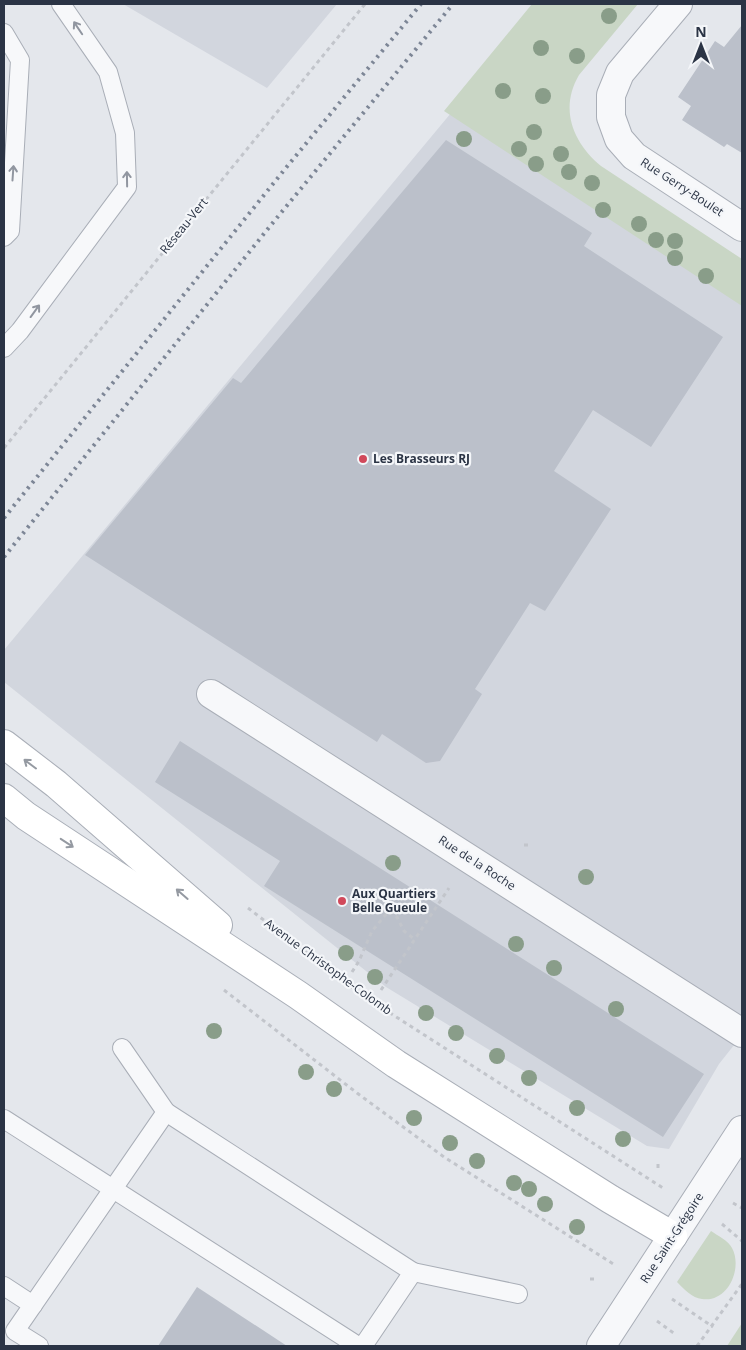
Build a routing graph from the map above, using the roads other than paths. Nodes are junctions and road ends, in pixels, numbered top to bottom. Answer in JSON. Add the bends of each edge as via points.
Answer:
{"nodes":[{"id":1,"x":61,"y":4,"type":"edge"},
{"id":2,"x":678,"y":4,"type":"edge"},
{"id":3,"x":4,"y":33,"type":"edge"},
{"id":4,"x":742,"y":227,"type":"edge"},
{"id":5,"x":4,"y":237,"type":"edge"},
{"id":6,"x":4,"y":348,"type":"edge"},
{"id":7,"x":211,"y":694,"type":"dead end"},
{"id":8,"x":4,"y":744,"type":"edge"},
{"id":9,"x":4,"y":798,"type":"edge"},
{"id":10,"x":298,"y":995,"type":"junction"},
{"id":11,"x":742,"y":1034,"type":"edge"},
{"id":12,"x":122,"y":1048,"type":"dead end"},
{"id":13,"x":166,"y":1112,"type":"junction"},
{"id":14,"x":4,"y":1119,"type":"edge"},
{"id":15,"x":742,"y":1130,"type":"edge"},
{"id":16,"x":113,"y":1189,"type":"junction"},
{"id":17,"x":673,"y":1236,"type":"junction"},
{"id":18,"x":413,"y":1272,"type":"junction"},
{"id":19,"x":4,"y":1286,"type":"edge"},
{"id":20,"x":518,"y":1294,"type":"dead end"},
{"id":21,"x":33,"y":1304,"type":"junction"},
{"id":22,"x":39,"y":1346,"type":"edge"},
{"id":23,"x":358,"y":1346,"type":"edge"},
{"id":24,"x":363,"y":1346,"type":"edge"},
{"id":25,"x":601,"y":1346,"type":"edge"}],
"edges":[{"from":6,"to":1,"type":"lane","one_way":true,"via":[[20,332],[127,187],[125,133],[108,72]]},
{"from":2,"to":4,"type":"street","name":"Rue Gerry-Boulet","via":[[620,73],[612,95],[611,117],[619,138],[634,156]]},
{"from":5,"to":3,"type":"lane","one_way":true,"via":[[10,231],[20,60]]},
{"from":7,"to":11,"type":"street","name":"Rue de la Roche"},
{"from":10,"to":8,"type":"main road","one_way":true,"via":[[56,784]]},
{"from":9,"to":10,"type":"main road","one_way":true,"via":[[26,816]]},
{"from":10,"to":17,"type":"main road","via":[[396,1064]]},
{"from":12,"to":13,"type":"lane"},
{"from":13,"to":16,"type":"lane"},
{"from":13,"to":18,"type":"lane"},
{"from":14,"to":16,"type":"lane"},
{"from":15,"to":17,"type":"street","name":"Rue Saint-Grégoire"},
{"from":16,"to":21,"type":"lane"},
{"from":16,"to":23,"type":"lane"},
{"from":17,"to":25,"type":"street","name":"Rue Saint-Grégoire"},
{"from":18,"to":20,"type":"lane"},
{"from":18,"to":24,"type":"lane"},
{"from":19,"to":21,"type":"lane"},
{"from":21,"to":22,"type":"lane","via":[[15,1331]]}]}
